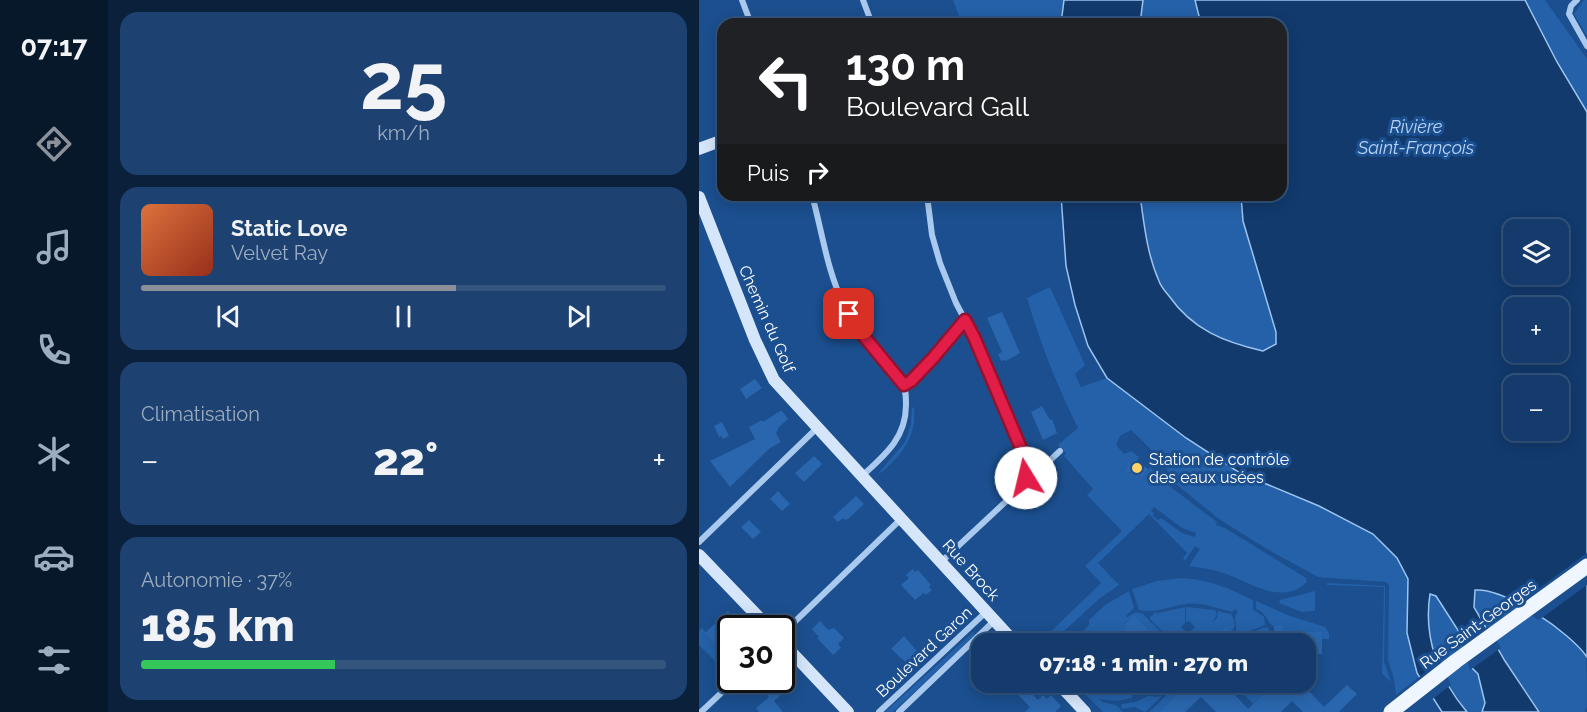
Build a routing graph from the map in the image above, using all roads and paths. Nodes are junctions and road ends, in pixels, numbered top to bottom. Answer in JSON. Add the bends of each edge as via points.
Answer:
{"nodes":[{"id":1,"x":742,"y":0,"type":"edge"},
{"id":2,"x":863,"y":0,"type":"edge"},
{"id":3,"x":1577,"y":0,"type":"edge"},
{"id":4,"x":749,"y":18,"type":"edge"},
{"id":5,"x":870,"y":18,"type":"edge"},
{"id":6,"x":1587,"y":46,"type":"edge"},
{"id":7,"x":717,"y":142,"type":"edge"},
{"id":8,"x":699,"y":149,"type":"edge"},
{"id":9,"x":699,"y":197,"type":"edge"},
{"id":10,"x":814,"y":201,"type":"edge"},
{"id":11,"x":928,"y":201,"type":"edge"},
{"id":12,"x":965,"y":320,"type":"junction"},
{"id":13,"x":904,"y":385,"type":"junction"},
{"id":14,"x":817,"y":428,"type":"junction"},
{"id":15,"x":1060,"y":451,"type":"dead end"},
{"id":16,"x":861,"y":476,"type":"junction"},
{"id":17,"x":1023,"y":485,"type":"junction"},
{"id":18,"x":902,"y":519,"type":"junction"},
{"id":19,"x":699,"y":542,"type":"edge"},
{"id":20,"x":699,"y":555,"type":"edge"},
{"id":21,"x":942,"y":562,"type":"junction"},
{"id":22,"x":1587,"y":566,"type":"edge"},
{"id":23,"x":757,"y":615,"type":"edge"},
{"id":24,"x":990,"y":617,"type":"junction"},
{"id":25,"x":795,"y":622,"type":"edge"},
{"id":26,"x":1005,"y":633,"type":"edge"},
{"id":27,"x":795,"y":656,"type":"edge"},
{"id":28,"x":721,"y":693,"type":"edge"},
{"id":29,"x":1067,"y":693,"type":"edge"},
{"id":30,"x":701,"y":712,"type":"edge"},
{"id":31,"x":848,"y":712,"type":"edge"},
{"id":32,"x":879,"y":712,"type":"edge"},
{"id":33,"x":899,"y":712,"type":"edge"},
{"id":34,"x":1085,"y":712,"type":"edge"},
{"id":35,"x":1391,"y":712,"type":"edge"}],
"edges":[{"from":1,"to":4,"type":"street"},
{"from":2,"to":5,"type":"street"},
{"from":3,"to":6,"type":"street","via":[[1569,14]]},
{"from":7,"to":8,"type":"street"},
{"from":9,"to":14,"type":"street","name":"Chemin du Golf","via":[[771,375]]},
{"from":10,"to":13,"type":"street","via":[[843,304]]},
{"from":11,"to":12,"type":"street","via":[[934,246]]},
{"from":12,"to":13,"type":"street"},
{"from":12,"to":17,"type":"street","via":[[1023,453],[1027,472]]},
{"from":13,"to":16,"type":"street","via":[[906,408],[901,433]]},
{"from":14,"to":16,"type":"street","name":"Chemin du Golf"},
{"from":14,"to":19,"type":"street"},
{"from":15,"to":17,"type":"street"},
{"from":16,"to":18,"type":"street","name":"Chemin du Golf"},
{"from":17,"to":21,"type":"street"},
{"from":18,"to":21,"type":"street","name":"Rue Brock"},
{"from":18,"to":25,"type":"street"},
{"from":20,"to":23,"type":"street"},
{"from":21,"to":24,"type":"street","name":"Rue Brock"},
{"from":22,"to":35,"type":"main road","name":"Rue Saint-Georges"},
{"from":24,"to":26,"type":"street","name":"Rue Brock"},
{"from":24,"to":32,"type":"street","name":"Boulevard Garon"},
{"from":24,"to":33,"type":"street","name":"Boulevard Garon"},
{"from":27,"to":31,"type":"street"},
{"from":28,"to":30,"type":"street"},
{"from":29,"to":34,"type":"street"}]}
